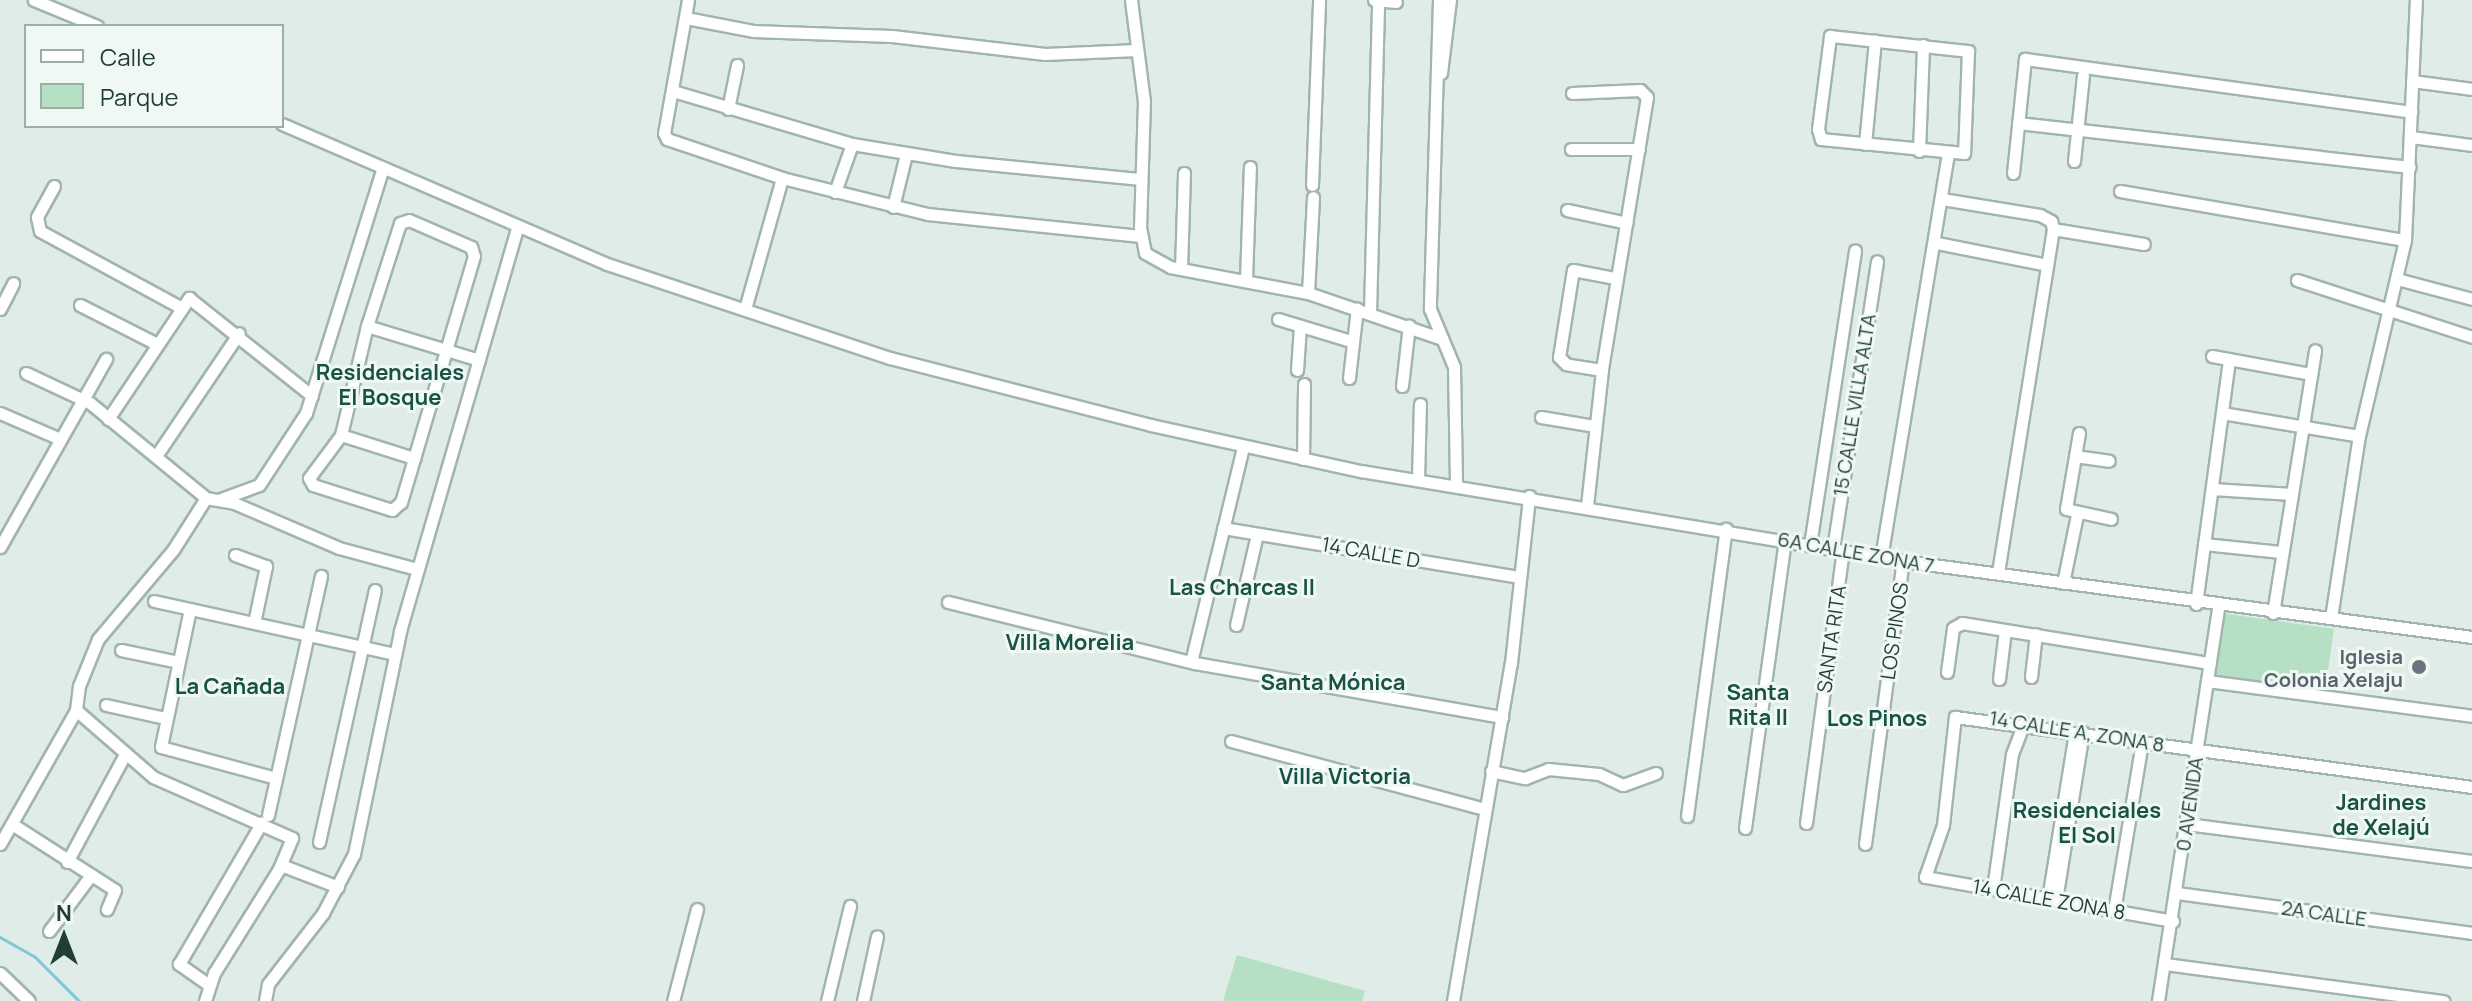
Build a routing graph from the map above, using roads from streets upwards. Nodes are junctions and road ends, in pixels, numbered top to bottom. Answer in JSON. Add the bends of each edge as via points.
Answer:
{"nodes":[{"id":1,"x":34,"y":0,"type":"edge"},
{"id":2,"x":688,"y":0,"type":"edge"},
{"id":3,"x":1131,"y":0,"type":"edge"},
{"id":4,"x":1319,"y":0,"type":"edge"},
{"id":5,"x":1439,"y":0,"type":"edge"},
{"id":6,"x":1450,"y":0,"type":"edge"},
{"id":7,"x":2416,"y":0,"type":"edge"},
{"id":8,"x":1376,"y":1,"type":"edge"},
{"id":9,"x":1396,"y":2,"type":"edge"},
{"id":10,"x":686,"y":18,"type":"junction"},
{"id":11,"x":92,"y":24,"type":"edge"},
{"id":12,"x":1875,"y":40,"type":"junction"},
{"id":13,"x":1923,"y":45,"type":"junction"},
{"id":14,"x":1137,"y":50,"type":"junction"},
{"id":15,"x":737,"y":65,"type":"dead end"},
{"id":16,"x":1440,"y":73,"type":"junction"},
{"id":17,"x":2083,"y":75,"type":"dead end"},
{"id":18,"x":2412,"y":81,"type":"junction"},
{"id":19,"x":2472,"y":89,"type":"edge"},
{"id":20,"x":673,"y":91,"type":"junction"},
{"id":21,"x":1572,"y":93,"type":"dead end"},
{"id":22,"x":728,"y":109,"type":"junction"},
{"id":23,"x":2411,"y":112,"type":"junction"},
{"id":24,"x":2018,"y":123,"type":"junction"},
{"id":25,"x":284,"y":125,"type":"edge"},
{"id":26,"x":2077,"y":129,"type":"junction"},
{"id":27,"x":2411,"y":137,"type":"junction"},
{"id":28,"x":852,"y":144,"type":"junction"},
{"id":29,"x":1865,"y":144,"type":"junction"},
{"id":30,"x":2472,"y":145,"type":"edge"},
{"id":31,"x":1571,"y":149,"type":"dead end"},
{"id":32,"x":1639,"y":149,"type":"junction"},
{"id":33,"x":1919,"y":151,"type":"junction"},
{"id":34,"x":906,"y":154,"type":"junction"},
{"id":35,"x":1948,"y":155,"type":"junction"},
{"id":36,"x":2074,"y":161,"type":"dead end"},
{"id":37,"x":1250,"y":167,"type":"dead end"},
{"id":38,"x":2410,"y":167,"type":"junction"},
{"id":39,"x":383,"y":168,"type":"junction"},
{"id":40,"x":1184,"y":173,"type":"dead end"},
{"id":41,"x":2013,"y":173,"type":"dead end"},
{"id":42,"x":782,"y":178,"type":"junction"},
{"id":43,"x":1141,"y":179,"type":"junction"},
{"id":44,"x":54,"y":186,"type":"dead end"},
{"id":45,"x":2120,"y":191,"type":"dead end"},
{"id":46,"x":835,"y":192,"type":"junction"},
{"id":47,"x":1942,"y":199,"type":"junction"},
{"id":48,"x":893,"y":207,"type":"junction"},
{"id":49,"x":1567,"y":210,"type":"dead end"},
{"id":50,"x":1627,"y":223,"type":"junction"},
{"id":51,"x":517,"y":227,"type":"junction"},
{"id":52,"x":2053,"y":229,"type":"junction"},
{"id":53,"x":1140,"y":236,"type":"junction"},
{"id":54,"x":2405,"y":240,"type":"junction"},
{"id":55,"x":1937,"y":243,"type":"junction"},
{"id":56,"x":2144,"y":244,"type":"dead end"},
{"id":57,"x":1855,"y":250,"type":"dead end"},
{"id":58,"x":1877,"y":261,"type":"dead end"},
{"id":59,"x":2047,"y":265,"type":"junction"},
{"id":60,"x":1181,"y":269,"type":"junction"},
{"id":61,"x":1615,"y":278,"type":"junction"},
{"id":62,"x":1246,"y":279,"type":"junction"},
{"id":63,"x":2397,"y":279,"type":"junction"},
{"id":64,"x":2297,"y":280,"type":"dead end"},
{"id":65,"x":13,"y":283,"type":"dead end"},
{"id":66,"x":1308,"y":293,"type":"junction"},
{"id":67,"x":2472,"y":299,"type":"edge"},
{"id":68,"x":80,"y":305,"type":"dead end"},
{"id":69,"x":180,"y":307,"type":"junction"},
{"id":70,"x":1357,"y":308,"type":"junction"},
{"id":71,"x":0,"y":309,"type":"edge"},
{"id":72,"x":745,"y":309,"type":"junction"},
{"id":73,"x":1370,"y":312,"type":"junction"},
{"id":74,"x":2388,"y":312,"type":"junction"},
{"id":75,"x":1278,"y":319,"type":"dead end"},
{"id":76,"x":1409,"y":325,"type":"junction"},
{"id":77,"x":367,"y":326,"type":"junction"},
{"id":78,"x":1300,"y":326,"type":"junction"},
{"id":79,"x":239,"y":333,"type":"junction"},
{"id":80,"x":2472,"y":337,"type":"edge"},
{"id":81,"x":1442,"y":339,"type":"junction"},
{"id":82,"x":1351,"y":341,"type":"junction"},
{"id":83,"x":155,"y":343,"type":"junction"},
{"id":84,"x":446,"y":350,"type":"junction"},
{"id":85,"x":2315,"y":350,"type":"dead end"},
{"id":86,"x":2212,"y":356,"type":"dead end"},
{"id":87,"x":106,"y":359,"type":"dead end"},
{"id":88,"x":2229,"y":359,"type":"junction"},
{"id":89,"x":479,"y":360,"type":"junction"},
{"id":90,"x":1297,"y":370,"type":"dead end"},
{"id":91,"x":1602,"y":370,"type":"junction"},
{"id":92,"x":26,"y":373,"type":"dead end"},
{"id":93,"x":2311,"y":374,"type":"junction"},
{"id":94,"x":1349,"y":378,"type":"dead end"},
{"id":95,"x":1304,"y":384,"type":"dead end"},
{"id":96,"x":1402,"y":386,"type":"dead end"},
{"id":97,"x":312,"y":396,"type":"junction"},
{"id":98,"x":83,"y":399,"type":"junction"},
{"id":99,"x":1420,"y":404,"type":"dead end"},
{"id":100,"x":0,"y":413,"type":"edge"},
{"id":101,"x":2222,"y":413,"type":"junction"},
{"id":102,"x":1541,"y":417,"type":"dead end"},
{"id":103,"x":108,"y":419,"type":"junction"},
{"id":104,"x":1595,"y":426,"type":"junction"},
{"id":105,"x":2302,"y":427,"type":"junction"},
{"id":106,"x":2079,"y":433,"type":"dead end"},
{"id":107,"x":341,"y":435,"type":"junction"},
{"id":108,"x":2359,"y":436,"type":"junction"},
{"id":109,"x":60,"y":439,"type":"junction"},
{"id":110,"x":1243,"y":447,"type":"junction"},
{"id":111,"x":156,"y":456,"type":"junction"},
{"id":112,"x":2075,"y":456,"type":"junction"},
{"id":113,"x":414,"y":458,"type":"junction"},
{"id":114,"x":1303,"y":459,"type":"junction"},
{"id":115,"x":2109,"y":461,"type":"dead end"},
{"id":116,"x":1418,"y":479,"type":"junction"},
{"id":117,"x":1456,"y":485,"type":"junction"},
{"id":118,"x":2212,"y":489,"type":"junction"},
{"id":119,"x":2292,"y":494,"type":"junction"},
{"id":120,"x":1529,"y":496,"type":"junction"},
{"id":121,"x":212,"y":499,"type":"junction"},
{"id":122,"x":1587,"y":505,"type":"junction"},
{"id":123,"x":2077,"y":515,"type":"junction"},
{"id":124,"x":2111,"y":519,"type":"dead end"},
{"id":125,"x":1223,"y":528,"type":"junction"},
{"id":126,"x":1726,"y":529,"type":"junction"},
{"id":127,"x":1257,"y":534,"type":"junction"},
{"id":128,"x":1785,"y":540,"type":"junction"},
{"id":129,"x":2204,"y":544,"type":"junction"},
{"id":130,"x":1810,"y":545,"type":"junction"},
{"id":131,"x":0,"y":547,"type":"edge"},
{"id":132,"x":1838,"y":550,"type":"junction"},
{"id":133,"x":2281,"y":552,"type":"junction"},
{"id":134,"x":235,"y":555,"type":"dead end"},
{"id":135,"x":1881,"y":558,"type":"junction"},
{"id":136,"x":1903,"y":561,"type":"junction"},
{"id":137,"x":417,"y":569,"type":"junction"},
{"id":138,"x":1998,"y":574,"type":"junction"},
{"id":139,"x":321,"y":576,"type":"dead end"},
{"id":140,"x":1520,"y":577,"type":"junction"},
{"id":141,"x":2063,"y":583,"type":"junction"},
{"id":142,"x":375,"y":590,"type":"dead end"},
{"id":143,"x":154,"y":601,"type":"dead end"},
{"id":144,"x":948,"y":602,"type":"dead end"},
{"id":145,"x":2196,"y":604,"type":"junction"},
{"id":146,"x":2218,"y":607,"type":"junction"},
{"id":147,"x":190,"y":609,"type":"junction"},
{"id":148,"x":2273,"y":613,"type":"junction"},
{"id":149,"x":2331,"y":618,"type":"junction"},
{"id":150,"x":254,"y":623,"type":"junction"},
{"id":151,"x":1236,"y":625,"type":"dead end"},
{"id":152,"x":2005,"y":630,"type":"junction"},
{"id":153,"x":2036,"y":634,"type":"junction"},
{"id":154,"x":308,"y":635,"type":"junction"},
{"id":155,"x":2472,"y":637,"type":"edge"},
{"id":156,"x":362,"y":647,"type":"junction"},
{"id":157,"x":121,"y":650,"type":"dead end"},
{"id":158,"x":395,"y":654,"type":"junction"},
{"id":159,"x":178,"y":662,"type":"junction"},
{"id":160,"x":1191,"y":662,"type":"junction"},
{"id":161,"x":2210,"y":663,"type":"junction"},
{"id":162,"x":1947,"y":672,"type":"dead end"},
{"id":163,"x":2031,"y":677,"type":"dead end"},
{"id":164,"x":1999,"y":679,"type":"dead end"},
{"id":165,"x":2207,"y":681,"type":"junction"},
{"id":166,"x":106,"y":705,"type":"dead end"},
{"id":167,"x":76,"y":710,"type":"junction"},
{"id":168,"x":2472,"y":716,"type":"edge"},
{"id":169,"x":1502,"y":717,"type":"junction"},
{"id":170,"x":165,"y":718,"type":"junction"},
{"id":171,"x":2024,"y":723,"type":"junction"},
{"id":172,"x":2079,"y":732,"type":"junction"},
{"id":173,"x":2138,"y":740,"type":"junction"},
{"id":174,"x":1231,"y":741,"type":"dead end"},
{"id":175,"x":2197,"y":749,"type":"junction"},
{"id":176,"x":124,"y":756,"type":"junction"},
{"id":177,"x":1491,"y":771,"type":"junction"},
{"id":178,"x":1656,"y":773,"type":"dead end"},
{"id":179,"x":276,"y":778,"type":"junction"},
{"id":180,"x":2472,"y":787,"type":"edge"},
{"id":181,"x":1485,"y":809,"type":"junction"},
{"id":182,"x":1687,"y":816,"type":"dead end"},
{"id":183,"x":265,"y":819,"type":"junction"},
{"id":184,"x":1806,"y":823,"type":"dead end"},
{"id":185,"x":12,"y":824,"type":"junction"},
{"id":186,"x":2187,"y":824,"type":"junction"},
{"id":187,"x":1745,"y":828,"type":"dead end"},
{"id":188,"x":1,"y":842,"type":"edge"},
{"id":189,"x":319,"y":842,"type":"dead end"},
{"id":190,"x":1865,"y":844,"type":"dead end"},
{"id":191,"x":2472,"y":861,"type":"edge"},
{"id":192,"x":67,"y":862,"type":"junction"},
{"id":193,"x":281,"y":865,"type":"junction"},
{"id":194,"x":91,"y":875,"type":"junction"},
{"id":195,"x":1925,"y":877,"type":"joint"},
{"id":196,"x":338,"y":887,"type":"junction"},
{"id":197,"x":1993,"y":889,"type":"junction"},
{"id":198,"x":2177,"y":893,"type":"junction"},
{"id":199,"x":2052,"y":900,"type":"junction"},
{"id":200,"x":850,"y":906,"type":"dead end"},
{"id":201,"x":107,"y":909,"type":"dead end"},
{"id":202,"x":697,"y":909,"type":"dead end"},
{"id":203,"x":2110,"y":910,"type":"junction"},
{"id":204,"x":2173,"y":921,"type":"junction"},
{"id":205,"x":49,"y":931,"type":"dead end"},
{"id":206,"x":2472,"y":933,"type":"edge"},
{"id":207,"x":877,"y":936,"type":"dead end"},
{"id":208,"x":2165,"y":964,"type":"junction"},
{"id":209,"x":0,"y":973,"type":"edge"},
{"id":210,"x":209,"y":985,"type":"junction"},
{"id":211,"x":29,"y":1001,"type":"edge"},
{"id":212,"x":205,"y":1001,"type":"edge"},
{"id":213,"x":265,"y":1001,"type":"edge"},
{"id":214,"x":673,"y":1001,"type":"edge"},
{"id":215,"x":827,"y":1001,"type":"edge"},
{"id":216,"x":863,"y":1001,"type":"edge"},
{"id":217,"x":1453,"y":1001,"type":"edge"},
{"id":218,"x":2158,"y":1001,"type":"edge"},
{"id":219,"x":2444,"y":1001,"type":"edge"}],
"edges":[{"from":1,"to":11,"type":"street"},
{"from":2,"to":10,"type":"street"},
{"from":3,"to":14,"type":"street"},
{"from":4,"to":66,"type":"street"},
{"from":5,"to":16,"type":"street"},
{"from":6,"to":16,"type":"street","via":[[1446,62]]},
{"from":7,"to":18,"type":"street"},
{"from":8,"to":9,"type":"street"},
{"from":8,"to":73,"type":"street"},
{"from":10,"to":14,"type":"street","via":[[763,32],[892,36],[1045,54]]},
{"from":10,"to":20,"type":"street"},
{"from":12,"to":13,"type":"street"},
{"from":12,"to":29,"type":"street"},
{"from":12,"to":29,"type":"street","via":[[1828,39],[1818,129],[1824,140]]},
{"from":13,"to":33,"type":"street"},
{"from":13,"to":35,"type":"street","via":[[1965,49],[1970,55],[1966,148],[1962,155]]},
{"from":14,"to":43,"type":"street","via":[[1144,120]]},
{"from":15,"to":22,"type":"street"},
{"from":16,"to":81,"type":"street","via":[[1430,309]]},
{"from":17,"to":26,"type":"street"},
{"from":18,"to":19,"type":"street"},
{"from":18,"to":23,"type":"street"},
{"from":20,"to":22,"type":"street"},
{"from":20,"to":42,"type":"street","via":[[667,139]]},
{"from":21,"to":32,"type":"street","via":[[1645,92]]},
{"from":22,"to":28,"type":"street"},
{"from":23,"to":24,"type":"street","via":[[2025,59]]},
{"from":23,"to":27,"type":"street"},
{"from":24,"to":26,"type":"street"},
{"from":24,"to":41,"type":"street"},
{"from":25,"to":39,"type":"street","name":"6A CALLE ZONA 7"},
{"from":26,"to":36,"type":"street"},
{"from":26,"to":38,"type":"street"},
{"from":27,"to":30,"type":"street"},
{"from":27,"to":38,"type":"street"},
{"from":28,"to":34,"type":"street"},
{"from":28,"to":46,"type":"street"},
{"from":29,"to":33,"type":"street"},
{"from":31,"to":32,"type":"street"},
{"from":32,"to":50,"type":"street"},
{"from":33,"to":35,"type":"street"},
{"from":34,"to":43,"type":"street"},
{"from":34,"to":48,"type":"street"},
{"from":35,"to":47,"type":"street"},
{"from":37,"to":62,"type":"street"},
{"from":38,"to":54,"type":"street"},
{"from":39,"to":51,"type":"street","name":"6A CALLE ZONA 7"},
{"from":39,"to":97,"type":"street"},
{"from":40,"to":60,"type":"street"},
{"from":42,"to":46,"type":"street"},
{"from":42,"to":72,"type":"street"},
{"from":43,"to":53,"type":"street"},
{"from":44,"to":69,"type":"street","via":[[37,217],[40,231]]},
{"from":45,"to":54,"type":"street"},
{"from":46,"to":48,"type":"street"},
{"from":47,"to":52,"type":"street","via":[[2040,215]]},
{"from":47,"to":55,"type":"street"},
{"from":48,"to":53,"type":"street"},
{"from":49,"to":50,"type":"street"},
{"from":50,"to":61,"type":"street"},
{"from":51,"to":72,"type":"street","name":"6A CALLE ZONA 7","via":[[607,264]]},
{"from":51,"to":89,"type":"street"},
{"from":52,"to":56,"type":"street"},
{"from":52,"to":59,"type":"street"},
{"from":53,"to":60,"type":"street","via":[[1151,259]]},
{"from":54,"to":63,"type":"street"},
{"from":55,"to":59,"type":"street"},
{"from":55,"to":135,"type":"street"},
{"from":57,"to":130,"type":"street"},
{"from":58,"to":132,"type":"street","name":"15 CALLE VILLA ALTA"},
{"from":59,"to":138,"type":"street"},
{"from":60,"to":62,"type":"street"},
{"from":61,"to":91,"type":"street"},
{"from":61,"to":91,"type":"street","via":[[1573,270],[1559,357],[1566,364]]},
{"from":62,"to":66,"type":"street"},
{"from":63,"to":67,"type":"street"},
{"from":63,"to":74,"type":"street"},
{"from":64,"to":74,"type":"street","via":[[2324,286],[2351,302],[2381,304]]},
{"from":65,"to":71,"type":"street"},
{"from":66,"to":70,"type":"street"},
{"from":68,"to":83,"type":"street"},
{"from":69,"to":79,"type":"street","via":[[194,299]]},
{"from":69,"to":83,"type":"street"},
{"from":70,"to":73,"type":"street"},
{"from":70,"to":82,"type":"street"},
{"from":72,"to":110,"type":"street","name":"6A CALLE ZONA 7","via":[[935,370]]},
{"from":73,"to":76,"type":"street"},
{"from":74,"to":80,"type":"street"},
{"from":74,"to":108,"type":"street"},
{"from":75,"to":78,"type":"street"},
{"from":76,"to":81,"type":"street"},
{"from":76,"to":96,"type":"street"},
{"from":77,"to":84,"type":"street"},
{"from":77,"to":84,"type":"street","via":[[400,223],[409,220],[473,251]]},
{"from":77,"to":107,"type":"street"},
{"from":78,"to":82,"type":"street"},
{"from":78,"to":90,"type":"street"},
{"from":79,"to":97,"type":"street"},
{"from":79,"to":111,"type":"street"},
{"from":81,"to":117,"type":"street","via":[[1454,367]]},
{"from":82,"to":94,"type":"street"},
{"from":83,"to":103,"type":"street"},
{"from":84,"to":89,"type":"street"},
{"from":84,"to":113,"type":"street"},
{"from":85,"to":93,"type":"street"},
{"from":86,"to":88,"type":"street"},
{"from":87,"to":98,"type":"street"},
{"from":88,"to":93,"type":"street"},
{"from":88,"to":101,"type":"street"},
{"from":89,"to":137,"type":"street"},
{"from":91,"to":104,"type":"street"},
{"from":92,"to":98,"type":"street"},
{"from":93,"to":105,"type":"street"},
{"from":95,"to":114,"type":"street"},
{"from":97,"to":121,"type":"street","via":[[259,485]]},
{"from":98,"to":103,"type":"street"},
{"from":98,"to":109,"type":"street"},
{"from":99,"to":116,"type":"street"},
{"from":100,"to":109,"type":"street"},
{"from":101,"to":105,"type":"street"},
{"from":101,"to":118,"type":"street"},
{"from":102,"to":104,"type":"street"},
{"from":103,"to":111,"type":"street"},
{"from":104,"to":122,"type":"street"},
{"from":105,"to":108,"type":"street"},
{"from":105,"to":119,"type":"street"},
{"from":106,"to":112,"type":"street"},
{"from":107,"to":113,"type":"street"},
{"from":107,"to":113,"type":"street","via":[[310,474],[310,483],[388,510],[399,507]]},
{"from":108,"to":149,"type":"street"},
{"from":109,"to":131,"type":"street"},
{"from":110,"to":114,"type":"street","name":"6A CALLE ZONA 7"},
{"from":110,"to":125,"type":"street"},
{"from":111,"to":121,"type":"street"},
{"from":112,"to":115,"type":"street"},
{"from":112,"to":123,"type":"street","via":[[2066,506]]},
{"from":114,"to":116,"type":"street","name":"6A CALLE ZONA 7"},
{"from":116,"to":117,"type":"street","name":"6A CALLE ZONA 7"},
{"from":117,"to":120,"type":"street","name":"6A CALLE ZONA 7"},
{"from":118,"to":119,"type":"street"},
{"from":118,"to":129,"type":"street"},
{"from":119,"to":133,"type":"street"},
{"from":120,"to":122,"type":"street","name":"6A CALLE ZONA 7"},
{"from":120,"to":140,"type":"street"},
{"from":121,"to":137,"type":"street","via":[[339,548]]},
{"from":121,"to":167,"type":"street","via":[[98,639],[79,686]]},
{"from":122,"to":126,"type":"street","name":"6A CALLE ZONA 7"},
{"from":123,"to":124,"type":"street"},
{"from":123,"to":141,"type":"street"},
{"from":125,"to":127,"type":"street","name":"14 CALLE D"},
{"from":125,"to":160,"type":"street"},
{"from":126,"to":128,"type":"street","name":"6A CALLE ZONA 7"},
{"from":126,"to":182,"type":"street"},
{"from":127,"to":140,"type":"street","name":"14 CALLE D"},
{"from":127,"to":151,"type":"street"},
{"from":128,"to":130,"type":"street","name":"6A CALLE ZONA 7"},
{"from":128,"to":187,"type":"street"},
{"from":129,"to":133,"type":"street"},
{"from":129,"to":145,"type":"street"},
{"from":130,"to":132,"type":"street","name":"6A CALLE ZONA 7"},
{"from":132,"to":135,"type":"street","name":"6A CALLE ZONA 7"},
{"from":132,"to":184,"type":"street","name":"SANTA RITA"},
{"from":133,"to":148,"type":"street"},
{"from":134,"to":150,"type":"street","via":[[266,566]]},
{"from":135,"to":136,"type":"street","name":"6A CALLE ZONA 7"},
{"from":136,"to":138,"type":"street","name":"6A CALLE ZONA 7"},
{"from":136,"to":190,"type":"street","name":"LOS PINOS"},
{"from":137,"to":158,"type":"street"},
{"from":138,"to":141,"type":"street","name":"6A CALLE ZONA 7"},
{"from":139,"to":154,"type":"street"},
{"from":140,"to":169,"type":"street"},
{"from":141,"to":145,"type":"street","name":"6A CALLE ZONA 7"},
{"from":142,"to":156,"type":"street"},
{"from":143,"to":147,"type":"street"},
{"from":144,"to":160,"type":"street"},
{"from":145,"to":146,"type":"street","name":"6A CALLE ZONA 7"},
{"from":146,"to":148,"type":"street","name":"6A CALLE ZONA 7"},
{"from":146,"to":161,"type":"street","name":"0 AVENIDA"},
{"from":147,"to":150,"type":"street"},
{"from":147,"to":159,"type":"street"},
{"from":148,"to":149,"type":"street","name":"6A CALLE ZONA 7"},
{"from":149,"to":155,"type":"street","name":"6A CALLE ZONA 7"},
{"from":150,"to":154,"type":"street"},
{"from":152,"to":153,"type":"street"},
{"from":152,"to":162,"type":"street","via":[[1956,625]]},
{"from":152,"to":164,"type":"street"},
{"from":153,"to":161,"type":"street"},
{"from":153,"to":163,"type":"street"},
{"from":154,"to":156,"type":"street"},
{"from":154,"to":179,"type":"street"},
{"from":156,"to":158,"type":"street"},
{"from":156,"to":189,"type":"street"},
{"from":157,"to":159,"type":"street"},
{"from":158,"to":196,"type":"street","via":[[366,812]]},
{"from":159,"to":170,"type":"street"},
{"from":160,"to":169,"type":"street"},
{"from":161,"to":165,"type":"street","name":"0 AVENIDA"},
{"from":165,"to":168,"type":"street"},
{"from":165,"to":175,"type":"street","name":"0 AVENIDA"},
{"from":166,"to":170,"type":"street"},
{"from":167,"to":176,"type":"street"},
{"from":167,"to":185,"type":"street"},
{"from":169,"to":177,"type":"street"},
{"from":170,"to":179,"type":"street","via":[[160,740],[166,750]]},
{"from":171,"to":172,"type":"street","name":"14 CALLE A, ZONA 8"},
{"from":171,"to":195,"type":"street","name":"14 CALLE A, ZONA 8","via":[[1957,715],[1943,825]]},
{"from":171,"to":197,"type":"street","via":[[2012,754]]},
{"from":172,"to":173,"type":"street","name":"14 CALLE A, ZONA 8"},
{"from":172,"to":199,"type":"street"},
{"from":173,"to":175,"type":"street","name":"14 CALLE A, ZONA 8"},
{"from":173,"to":203,"type":"street"},
{"from":174,"to":181,"type":"street"},
{"from":175,"to":180,"type":"street","name":"14 CALLE A, ZONA 8"},
{"from":175,"to":186,"type":"street","name":"0 AVENIDA"},
{"from":176,"to":183,"type":"street","via":[[159,781]]},
{"from":176,"to":192,"type":"street"},
{"from":177,"to":178,"type":"street","via":[[1525,778],[1548,769],[1599,774],[1620,785]]},
{"from":177,"to":181,"type":"street"},
{"from":179,"to":183,"type":"street"},
{"from":181,"to":217,"type":"street"},
{"from":183,"to":193,"type":"street","via":[[292,838]]},
{"from":183,"to":210,"type":"street","via":[[179,964]]},
{"from":185,"to":188,"type":"street"},
{"from":185,"to":192,"type":"street"},
{"from":186,"to":191,"type":"street"},
{"from":186,"to":198,"type":"street","name":"0 AVENIDA"},
{"from":192,"to":194,"type":"street"},
{"from":193,"to":196,"type":"street"},
{"from":193,"to":210,"type":"street"},
{"from":194,"to":201,"type":"street","via":[[116,891]]},
{"from":194,"to":205,"type":"street"},
{"from":195,"to":197,"type":"street","name":"14 CALLE ZONA 8"},
{"from":196,"to":213,"type":"street","via":[[268,984]]},
{"from":197,"to":199,"type":"street","name":"14 CALLE ZONA 8"},
{"from":198,"to":204,"type":"street","name":"0 AVENIDA"},
{"from":198,"to":206,"type":"street","name":"2A CALLE"},
{"from":199,"to":203,"type":"street","name":"14 CALLE ZONA 8"},
{"from":200,"to":215,"type":"street"},
{"from":202,"to":214,"type":"street"},
{"from":203,"to":204,"type":"street","name":"14 CALLE ZONA 8"},
{"from":204,"to":208,"type":"street","name":"0 AVENIDA"},
{"from":207,"to":216,"type":"street"},
{"from":208,"to":218,"type":"street","name":"0 AVENIDA"},
{"from":208,"to":219,"type":"street"},
{"from":209,"to":211,"type":"street"},
{"from":210,"to":212,"type":"street"}]}
